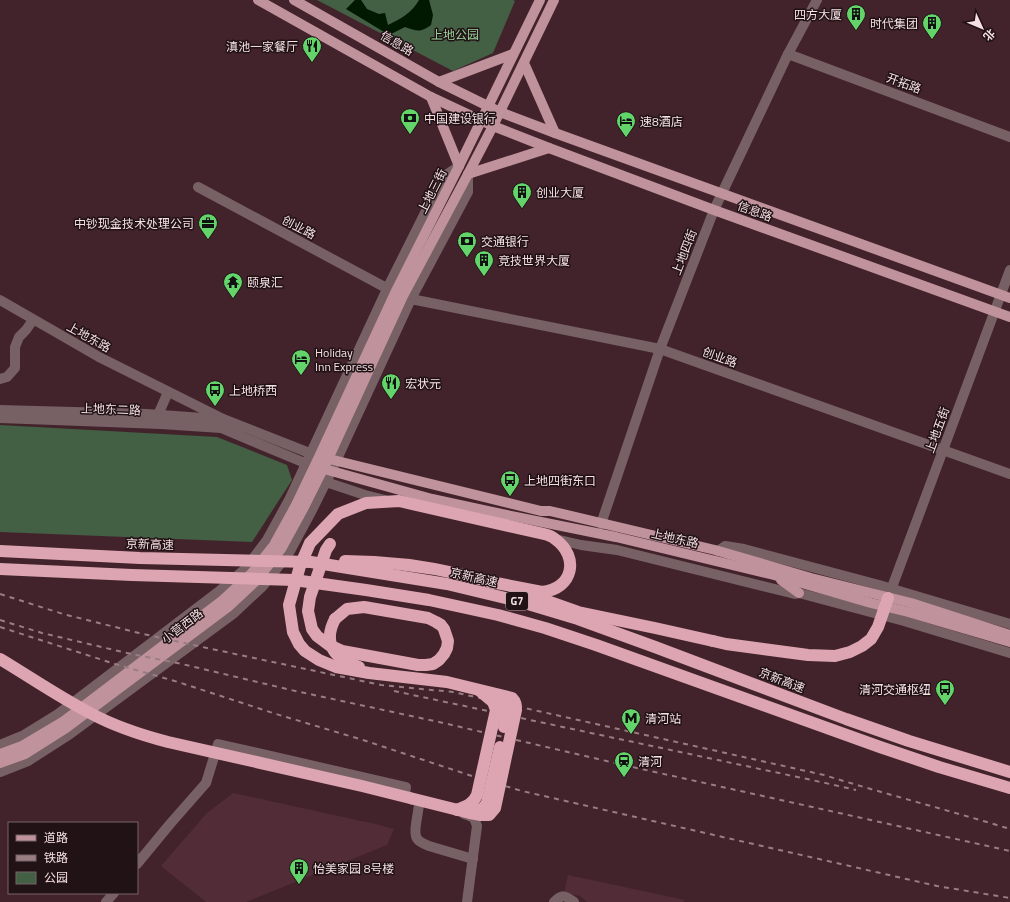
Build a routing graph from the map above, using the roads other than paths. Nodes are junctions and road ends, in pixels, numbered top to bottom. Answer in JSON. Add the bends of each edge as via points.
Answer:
{"nodes":[{"id":1,"x":258,"y":0,"type":"edge"},
{"id":2,"x":540,"y":0,"type":"edge"},
{"id":3,"x":554,"y":0,"type":"edge"},
{"id":4,"x":817,"y":0,"type":"edge"},
{"id":5,"x":298,"y":1,"type":"edge"},
{"id":6,"x":513,"y":54,"type":"junction"},
{"id":7,"x":788,"y":54,"type":"junction"},
{"id":8,"x":524,"y":63,"type":"junction"},
{"id":9,"x":439,"y":82,"type":"junction"},
{"id":10,"x":431,"y":97,"type":"junction"},
{"id":11,"x":488,"y":106,"type":"junction"},
{"id":12,"x":500,"y":112,"type":"junction"},
{"id":13,"x":481,"y":120,"type":"junction"},
{"id":14,"x":493,"y":126,"type":"junction"},
{"id":15,"x":555,"y":133,"type":"junction"},
{"id":16,"x":1010,"y":136,"type":"edge"},
{"id":17,"x":550,"y":148,"type":"junction"},
{"id":18,"x":459,"y":166,"type":"junction"},
{"id":19,"x":468,"y":174,"type":"junction"},
{"id":20,"x":198,"y":187,"type":"dead end"},
{"id":21,"x":721,"y":193,"type":"junction"},
{"id":22,"x":714,"y":210,"type":"junction"},
{"id":23,"x":1010,"y":270,"type":"edge"},
{"id":24,"x":399,"y":294,"type":"junction"},
{"id":25,"x":1006,"y":296,"type":"edge"},
{"id":26,"x":0,"y":300,"type":"edge"},
{"id":27,"x":995,"y":312,"type":"junction"},
{"id":28,"x":1010,"y":317,"type":"edge"},
{"id":29,"x":33,"y":320,"type":"junction"},
{"id":30,"x":660,"y":349,"type":"junction"},
{"id":31,"x":0,"y":379,"type":"edge"},
{"id":32,"x":168,"y":392,"type":"junction"},
{"id":33,"x":0,"y":410,"type":"edge"},
{"id":34,"x":158,"y":415,"type":"junction"},
{"id":35,"x":0,"y":418,"type":"edge"},
{"id":36,"x":222,"y":424,"type":"junction"},
{"id":37,"x":944,"y":450,"type":"junction"},
{"id":38,"x":323,"y":458,"type":"junction"},
{"id":39,"x":319,"y":468,"type":"junction"},
{"id":40,"x":1010,"y":474,"type":"edge"},
{"id":41,"x":326,"y":482,"type":"junction"},
{"id":42,"x":601,"y":524,"type":"junction"},
{"id":43,"x":330,"y":544,"type":"dead end"},
{"id":44,"x":0,"y":551,"type":"edge"},
{"id":45,"x":311,"y":562,"type":"junction"},
{"id":46,"x":0,"y":569,"type":"edge"},
{"id":47,"x":774,"y":575,"type":"junction"},
{"id":48,"x":486,"y":580,"type":"junction"},
{"id":49,"x":799,"y":593,"type":"junction"},
{"id":50,"x":887,"y":602,"type":"junction"},
{"id":51,"x":1010,"y":624,"type":"edge"},
{"id":52,"x":1010,"y":635,"type":"edge"},
{"id":53,"x":1010,"y":642,"type":"edge"},
{"id":54,"x":1010,"y":653,"type":"edge"},
{"id":55,"x":0,"y":659,"type":"edge"},
{"id":56,"x":393,"y":675,"type":"junction"},
{"id":57,"x":479,"y":690,"type":"junction"},
{"id":58,"x":0,"y":745,"type":"edge"},
{"id":59,"x":0,"y":754,"type":"edge"},
{"id":60,"x":0,"y":764,"type":"edge"},
{"id":61,"x":0,"y":772,"type":"edge"},
{"id":62,"x":1010,"y":772,"type":"edge"},
{"id":63,"x":1010,"y":788,"type":"edge"},
{"id":64,"x":419,"y":805,"type":"junction"},
{"id":65,"x":457,"y":810,"type":"junction"},
{"id":66,"x":473,"y":859,"type":"junction"},
{"id":67,"x":138,"y":863,"type":"edge"},
{"id":68,"x":113,"y":894,"type":"edge"},
{"id":69,"x":106,"y":902,"type":"edge"},
{"id":70,"x":467,"y":902,"type":"edge"},
{"id":71,"x":554,"y":902,"type":"edge"},
{"id":72,"x":574,"y":902,"type":"edge"}],
"edges":[{"from":1,"to":10,"type":"main road"},
{"from":2,"to":6,"type":"main road"},
{"from":3,"to":8,"type":"main road"},
{"from":4,"to":7,"type":"street","name":"上地四街"},
{"from":5,"to":9,"type":"main road","name":"信息路"},
{"from":6,"to":9,"type":"main road"},
{"from":6,"to":11,"type":"main road"},
{"from":7,"to":16,"type":"street","name":"开拓路"},
{"from":7,"to":21,"type":"street","name":"上地四街"},
{"from":8,"to":12,"type":"main road","name":"上地三街"},
{"from":8,"to":15,"type":"main road"},
{"from":9,"to":11,"type":"main road","name":"信息路"},
{"from":10,"to":13,"type":"main road","name":"信息路"},
{"from":10,"to":18,"type":"main road"},
{"from":11,"to":12,"type":"main road","name":"信息路"},
{"from":11,"to":13,"type":"main road","name":"上地三街"},
{"from":12,"to":14,"type":"main road","name":"上地三街"},
{"from":12,"to":15,"type":"main road","name":"信息路"},
{"from":13,"to":14,"type":"main road","name":"信息路"},
{"from":13,"to":18,"type":"main road","name":"上地三街"},
{"from":14,"to":17,"type":"main road","name":"信息路"},
{"from":14,"to":19,"type":"main road","name":"上地三街"},
{"from":15,"to":21,"type":"main road","name":"信息路"},
{"from":17,"to":19,"type":"main road"},
{"from":17,"to":22,"type":"main road","name":"信息路"},
{"from":18,"to":24,"type":"main road","name":"上地三街"},
{"from":19,"to":24,"type":"main road","name":"上地三街"},
{"from":20,"to":24,"type":"street","name":"创业路"},
{"from":21,"to":22,"type":"street","name":"上地四街"},
{"from":21,"to":25,"type":"main road","name":"信息路"},
{"from":22,"to":27,"type":"main road","name":"信息路"},
{"from":22,"to":30,"type":"street","name":"上地四街"},
{"from":23,"to":25,"type":"street","name":"上地五街"},
{"from":24,"to":30,"type":"street","name":"创业路"},
{"from":24,"to":38,"type":"main road","name":"上地三街"},
{"from":24,"to":38,"type":"street","name":"上地三街"},
{"from":25,"to":27,"type":"street","name":"上地五街"},
{"from":26,"to":29,"type":"street","name":"上地东路"},
{"from":27,"to":28,"type":"main road","name":"信息路"},
{"from":27,"to":37,"type":"street","name":"上地五街"},
{"from":29,"to":31,"type":"street","via":[[19,337],[15,347],[15,368],[7,377]]},
{"from":29,"to":32,"type":"street","name":"上地东路","via":[[98,357]]},
{"from":30,"to":37,"type":"street","name":"创业路"},
{"from":30,"to":42,"type":"street","name":"上地四街"},
{"from":32,"to":34,"type":"street"},
{"from":32,"to":36,"type":"street","name":"上地东路"},
{"from":33,"to":34,"type":"street","name":"上地东二路"},
{"from":34,"to":36,"type":"street","name":"上地东二路"},
{"from":35,"to":36,"type":"street","name":"上地东二路"},
{"from":36,"to":38,"type":"street"},
{"from":36,"to":39,"type":"street","name":"上地东路"},
{"from":37,"to":40,"type":"street","name":"创业路"},
{"from":37,"to":50,"type":"street","name":"上地五街"},
{"from":38,"to":39,"type":"main road","name":"小营西路"},
{"from":38,"to":39,"type":"street"},
{"from":38,"to":42,"type":"main road","name":"上地东路"},
{"from":39,"to":41,"type":"street","name":"小营西路"},
{"from":39,"to":47,"type":"main road","name":"上地东路","via":[[432,499]]},
{"from":39,"to":58,"type":"street","name":"小营西路","via":[[289,500],[267,540],[245,569],[58,714],[24,735]]},
{"from":39,"to":59,"type":"main road","name":"小营西路","via":[[274,545],[251,574],[223,600],[64,721],[22,746]]},
{"from":39,"to":60,"type":"main road","name":"小营西路","via":[[304,507],[281,549],[257,580],[228,607],[66,728],[25,754]]},
{"from":41,"to":49,"type":"street","via":[[424,510],[581,545],[617,550]]},
{"from":41,"to":61,"type":"street","name":"小营西路","via":[[289,553],[263,586],[233,614],[70,734],[28,761]]},
{"from":42,"to":50,"type":"main road","name":"上地东路","via":[[718,551]]},
{"from":43,"to":56,"type":"highway","bridge":true,"via":[[310,597],[308,611],[312,629],[329,645],[342,651],[426,665],[433,664],[444,654],[448,641],[444,629],[428,618],[364,607],[347,609],[335,620],[329,634],[330,641],[334,652],[340,658],[368,670]]},
{"from":44,"to":45,"type":"highway","name":"京新高速","number":"G7","bridge":true,"via":[[140,558]]},
{"from":45,"to":48,"type":"highway","bridge":true,"via":[[366,561],[420,566]]},
{"from":45,"to":62,"type":"highway","name":"京新高速","number":"G7","bridge":true,"via":[[447,584],[578,619],[853,722]]},
{"from":46,"to":63,"type":"highway","number":"G7","bridge":true,"via":[[294,580],[429,600],[545,628],[880,747]]},
{"from":47,"to":49,"type":"main road"},
{"from":47,"to":50,"type":"main road","name":"上地东路"},
{"from":48,"to":50,"type":"highway","bridge":true,"via":[[578,612],[726,644],[808,655],[835,656],[862,646],[871,639],[878,627]]},
{"from":48,"to":56,"type":"highway","bridge":true,"via":[[542,592],[550,591],[565,582],[570,561],[562,545],[544,534],[398,501],[366,503],[338,514],[310,543],[300,566],[289,605],[293,632],[305,651],[319,660],[336,667]]},
{"from":49,"to":50,"type":"street"},
{"from":50,"to":51,"type":"street"},
{"from":50,"to":52,"type":"main road","name":"上地东路","via":[[911,603]]},
{"from":50,"to":53,"type":"main road","name":"上地东路","via":[[916,614]]},
{"from":50,"to":54,"type":"street"},
{"from":55,"to":65,"type":"highway","bridge":true,"via":[[65,700],[123,729],[168,742]]},
{"from":56,"to":57,"type":"highway","bridge":true,"via":[[447,682]]},
{"from":57,"to":65,"type":"highway","bridge":true,"via":[[493,702],[496,710],[477,795],[471,804]]},
{"from":57,"to":65,"type":"highway","bridge":true,"via":[[512,698],[516,710],[495,808],[489,815]]},
{"from":64,"to":66,"type":"street","via":[[415,834],[418,840],[422,844]]},
{"from":64,"to":66,"type":"street","via":[[474,818],[477,826]]},
{"from":64,"to":67,"type":"street","via":[[404,793],[406,787],[218,744],[206,783]]},
{"from":66,"to":70,"type":"street"},
{"from":68,"to":69,"type":"street"},
{"from":71,"to":72,"type":"street","via":[[560,896],[568,897]]}]}
